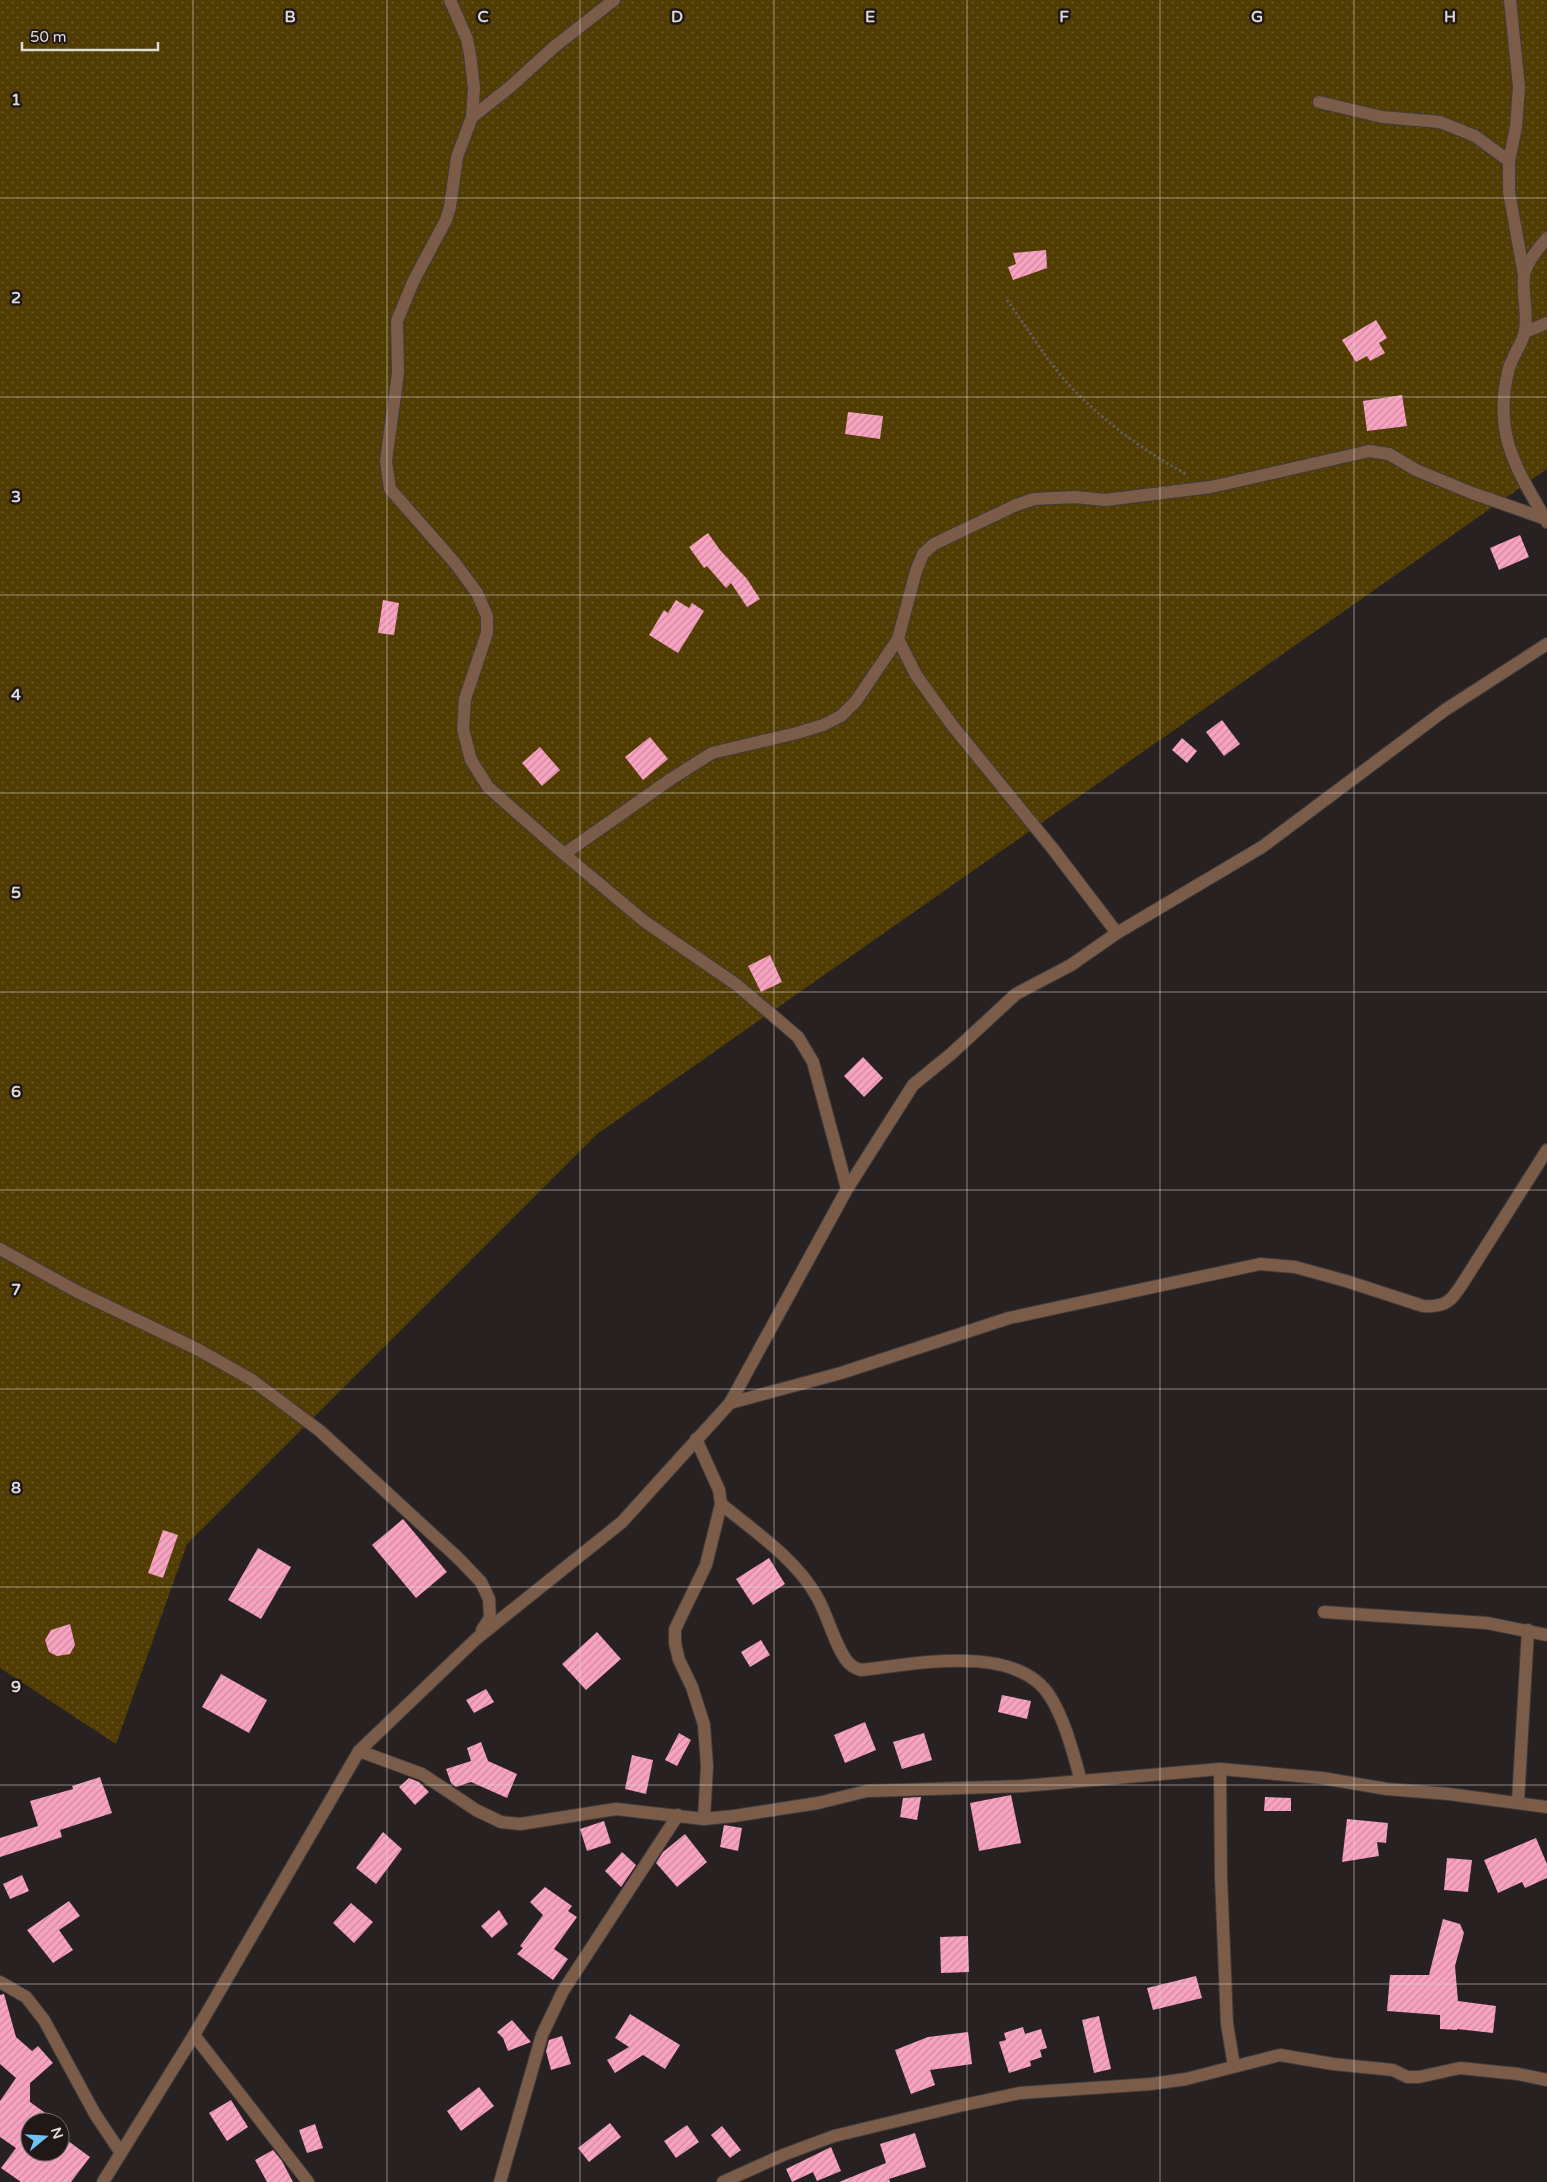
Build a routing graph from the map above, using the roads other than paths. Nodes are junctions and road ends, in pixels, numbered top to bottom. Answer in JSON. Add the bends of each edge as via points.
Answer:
{"nodes":[{"id":1,"x":450,"y":0,"type":"edge"},
{"id":2,"x":614,"y":0,"type":"edge"},
{"id":3,"x":1510,"y":0,"type":"edge"},
{"id":4,"x":1319,"y":102,"type":"dead end"},
{"id":5,"x":472,"y":117,"type":"junction"},
{"id":6,"x":1509,"y":161,"type":"junction"},
{"id":7,"x":1547,"y":238,"type":"edge"},
{"id":8,"x":1524,"y":275,"type":"junction"},
{"id":9,"x":1547,"y":323,"type":"edge"},
{"id":10,"x":1525,"y":332,"type":"junction"},
{"id":11,"x":1546,"y":520,"type":"edge"},
{"id":12,"x":898,"y":639,"type":"junction"},
{"id":13,"x":1547,"y":644,"type":"edge"},
{"id":14,"x":564,"y":854,"type":"junction"},
{"id":15,"x":1117,"y":933,"type":"junction"},
{"id":16,"x":1547,"y":1150,"type":"edge"},
{"id":17,"x":847,"y":1189,"type":"junction"},
{"id":18,"x":0,"y":1249,"type":"edge"},
{"id":19,"x":730,"y":1403,"type":"junction"},
{"id":20,"x":696,"y":1439,"type":"junction"},
{"id":21,"x":721,"y":1504,"type":"junction"},
{"id":22,"x":1324,"y":1612,"type":"dead end"},
{"id":23,"x":1528,"y":1630,"type":"junction"},
{"id":24,"x":1547,"y":1635,"type":"edge"},
{"id":25,"x":476,"y":1638,"type":"junction"},
{"id":26,"x":359,"y":1751,"type":"junction"},
{"id":27,"x":1220,"y":1768,"type":"junction"},
{"id":28,"x":1081,"y":1780,"type":"junction"},
{"id":29,"x":1518,"y":1802,"type":"junction"},
{"id":30,"x":1547,"y":1806,"type":"edge"},
{"id":31,"x":678,"y":1815,"type":"junction"},
{"id":32,"x":704,"y":1819,"type":"junction"},
{"id":33,"x":0,"y":1982,"type":"edge"},
{"id":34,"x":194,"y":2035,"type":"junction"},
{"id":35,"x":1234,"y":2066,"type":"junction"},
{"id":36,"x":1547,"y":2080,"type":"edge"},
{"id":37,"x":121,"y":2152,"type":"junction"},
{"id":38,"x":103,"y":2182,"type":"edge"},
{"id":39,"x":308,"y":2182,"type":"edge"},
{"id":40,"x":500,"y":2182,"type":"edge"},
{"id":41,"x":722,"y":2182,"type":"edge"}],
"edges":[{"from":1,"to":5,"type":"street","via":[[470,54],[474,88]]},
{"from":2,"to":5,"type":"street"},
{"from":3,"to":6,"type":"street","via":[[1519,87]]},
{"from":4,"to":6,"type":"street","via":[[1382,117],[1440,122],[1475,136]]},
{"from":5,"to":14,"type":"street","via":[[457,157],[446,220],[413,282],[397,321],[398,373],[386,461],[387,476],[390,489],[477,593],[487,616],[487,633],[465,700],[463,729],[471,760],[488,787]]},
{"from":6,"to":8,"type":"street","via":[[1509,192]]},
{"from":7,"to":8,"type":"street"},
{"from":8,"to":10,"type":"street"},
{"from":9,"to":10,"type":"street"},
{"from":10,"to":11,"type":"street","via":[[1510,366],[1503,396],[1505,424],[1508,448]]},
{"from":11,"to":12,"type":"street","via":[[1416,470],[1389,454],[1369,451],[1211,488],[1105,500],[1034,499],[954,534],[923,554]]},
{"from":12,"to":14,"type":"street","via":[[856,701],[841,716],[797,733],[712,753]]},
{"from":12,"to":15,"type":"street","via":[[916,674],[952,726]]},
{"from":13,"to":15,"type":"street","via":[[1445,710],[1262,847]]},
{"from":14,"to":17,"type":"street","via":[[644,921],[737,985],[798,1036],[813,1062]]},
{"from":15,"to":17,"type":"street","via":[[1072,965],[1016,994],[913,1084]]},
{"from":16,"to":19,"type":"street","via":[[1454,1297],[1435,1307],[1295,1267],[1260,1264],[1009,1318],[841,1373]]},
{"from":17,"to":19,"type":"street"},
{"from":18,"to":25,"type":"street","via":[[76,1292],[197,1349],[252,1380],[320,1431],[481,1582],[489,1599],[490,1618]]},
{"from":19,"to":20,"type":"street"},
{"from":20,"to":21,"type":"street","via":[[719,1490]]},
{"from":20,"to":25,"type":"street","via":[[622,1522]]},
{"from":21,"to":28,"type":"street","via":[[802,1574],[817,1596],[842,1655],[850,1665],[861,1670],[992,1662],[1018,1670],[1036,1681],[1050,1697],[1065,1727]]},
{"from":21,"to":32,"type":"street","via":[[706,1565],[675,1629],[679,1660],[704,1725],[707,1766]]},
{"from":22,"to":23,"type":"street","via":[[1487,1623]]},
{"from":23,"to":24,"type":"street"},
{"from":23,"to":29,"type":"street"},
{"from":25,"to":26,"type":"street"},
{"from":26,"to":31,"type":"street","via":[[422,1774],[500,1822],[520,1824],[616,1809]]},
{"from":26,"to":34,"type":"street"},
{"from":27,"to":28,"type":"street"},
{"from":27,"to":29,"type":"street"},
{"from":27,"to":35,"type":"street","via":[[1227,2024]]},
{"from":28,"to":32,"type":"street","via":[[1023,1786],[868,1791],[778,1810]]},
{"from":29,"to":30,"type":"street"},
{"from":31,"to":32,"type":"street"},
{"from":31,"to":40,"type":"street","via":[[563,1991],[542,2035]]},
{"from":33,"to":37,"type":"street","via":[[26,1997],[44,2020],[95,2114]]},
{"from":34,"to":37,"type":"street"},
{"from":34,"to":39,"type":"street"},
{"from":35,"to":36,"type":"street","via":[[1280,2055],[1393,2070],[1407,2077],[1460,2068]]},
{"from":35,"to":41,"type":"street","via":[[1186,2079],[1020,2093],[959,2106],[834,2136]]},
{"from":37,"to":38,"type":"street"}]}
